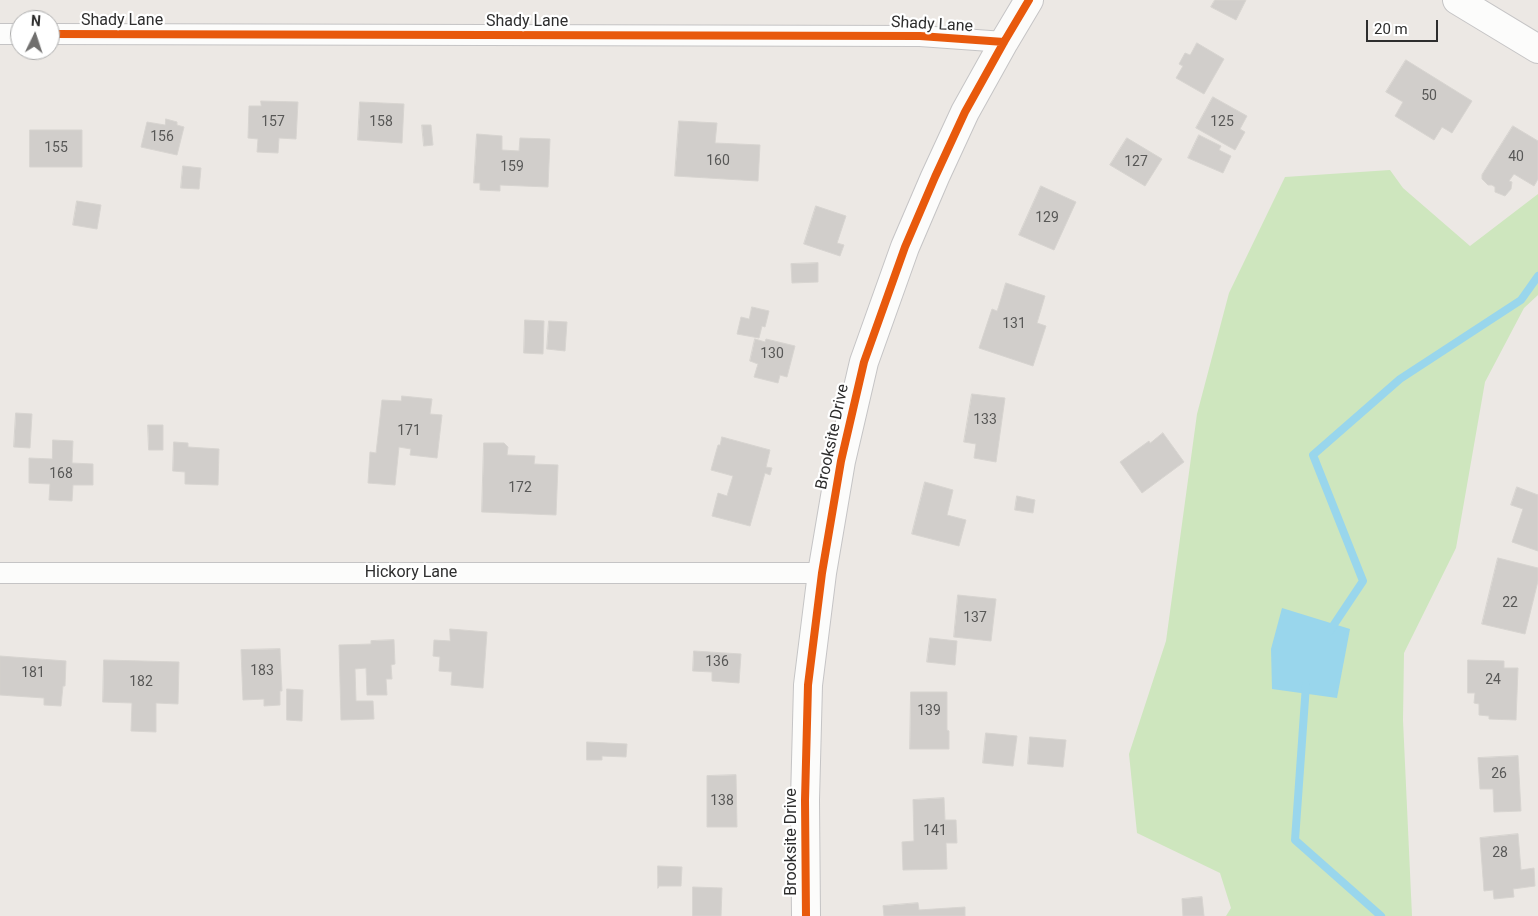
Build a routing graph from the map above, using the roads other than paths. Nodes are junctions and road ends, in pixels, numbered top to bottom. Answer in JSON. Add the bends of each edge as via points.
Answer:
{"nodes":[{"id":1,"x":1029,"y":0,"type":"edge"},
{"id":2,"x":1457,"y":0,"type":"edge"},
{"id":3,"x":60,"y":34,"type":"edge"},
{"id":4,"x":1004,"y":42,"type":"junction"},
{"id":5,"x":1538,"y":49,"type":"edge"},
{"id":6,"x":0,"y":573,"type":"edge"},
{"id":7,"x":822,"y":573,"type":"junction"},
{"id":8,"x":806,"y":916,"type":"edge"}],
"edges":[{"from":1,"to":4,"type":"street","name":"Brooksite Drive"},
{"from":2,"to":5,"type":"street"},
{"from":3,"to":4,"type":"street","name":"Shady Lane","via":[[920,36]]},
{"from":4,"to":7,"type":"street","name":"Brooksite Drive","via":[[934,177],[864,362],[840,461]]},
{"from":6,"to":7,"type":"street","name":"Hickory Lane"},
{"from":7,"to":8,"type":"street","name":"Brooksite Drive","via":[[808,685]]}]}
